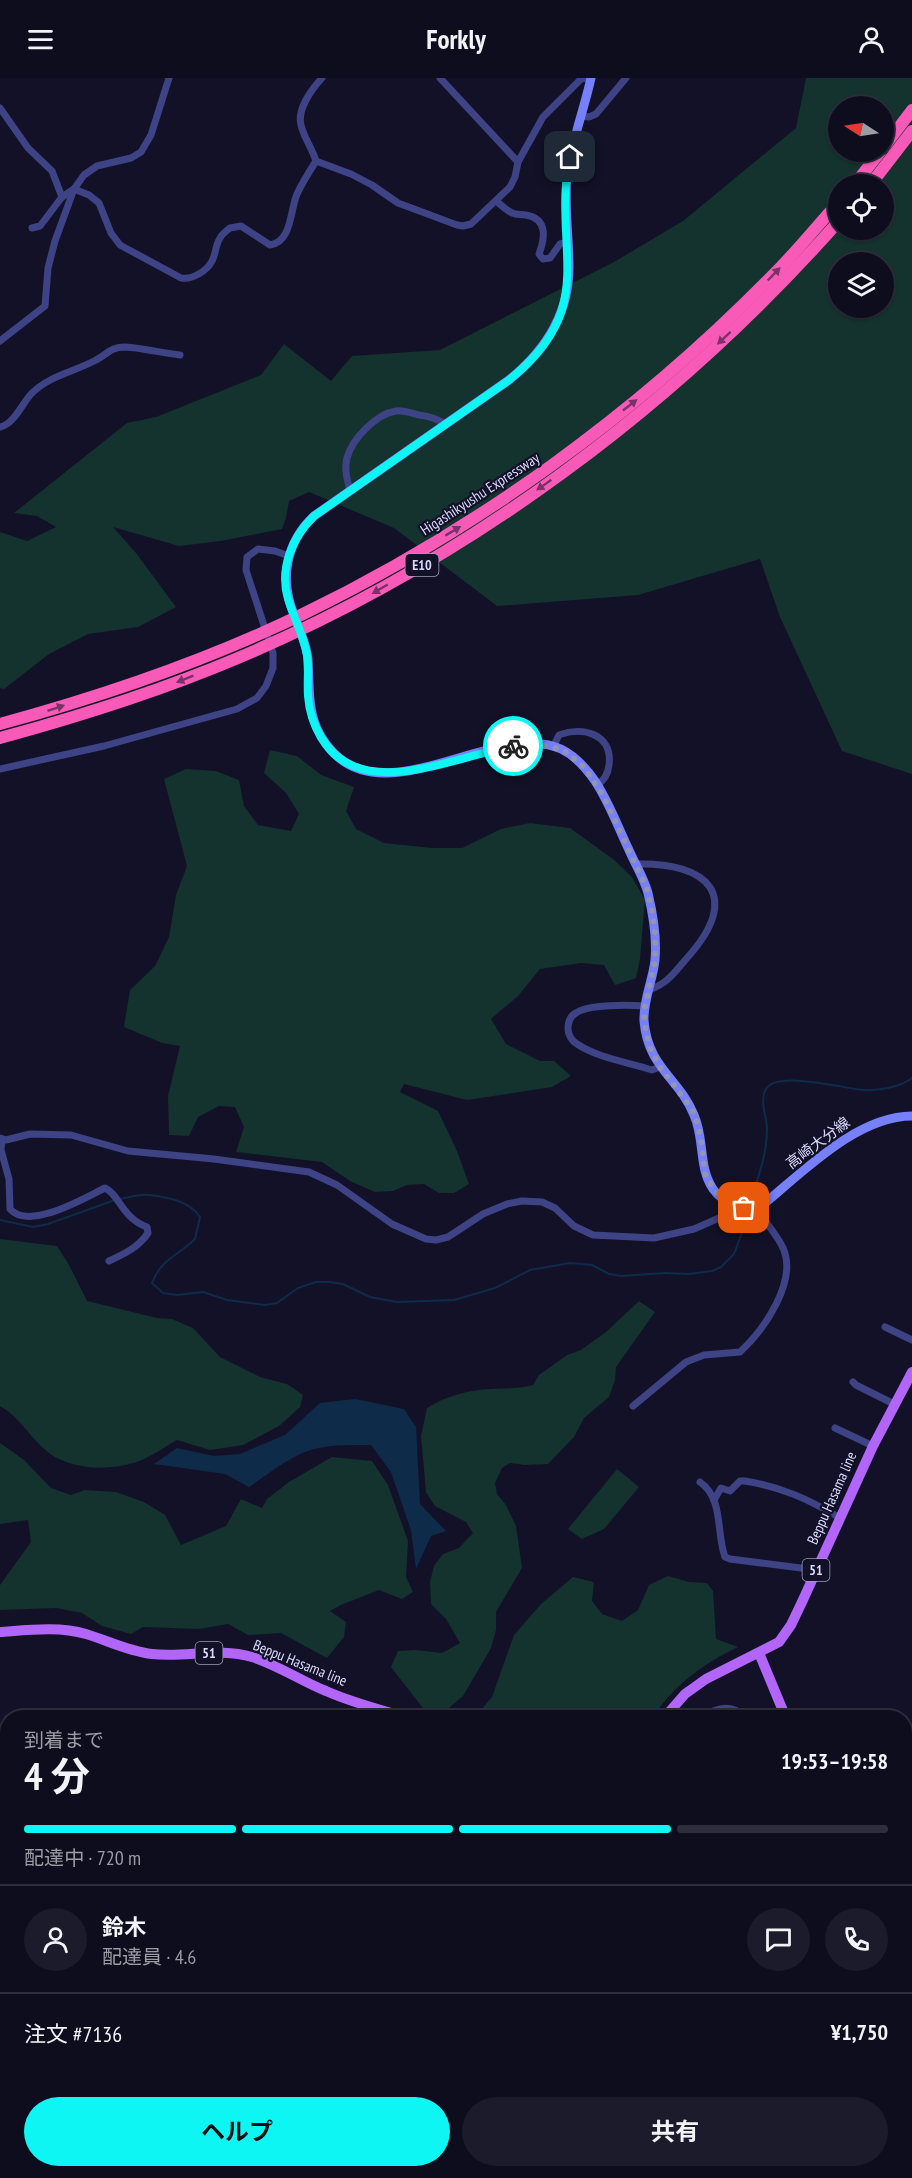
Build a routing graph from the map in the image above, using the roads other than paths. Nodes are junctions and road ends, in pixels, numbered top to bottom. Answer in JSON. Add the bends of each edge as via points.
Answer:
{"nodes":[{"id":1,"x":169,"y":78,"type":"edge"},
{"id":2,"x":322,"y":78,"type":"edge"},
{"id":3,"x":440,"y":78,"type":"edge"},
{"id":4,"x":585,"y":78,"type":"edge"},
{"id":5,"x":626,"y":78,"type":"edge"},
{"id":6,"x":0,"y":108,"type":"edge"},
{"id":7,"x":912,"y":110,"type":"edge"},
{"id":8,"x":581,"y":116,"type":"junction"},
{"id":9,"x":912,"y":131,"type":"edge"},
{"id":10,"x":894,"y":134,"type":"edge"},
{"id":11,"x":316,"y":161,"type":"junction"},
{"id":12,"x":518,"y":162,"type":"junction"},
{"id":13,"x":872,"y":162,"type":"edge"},
{"id":14,"x":863,"y":174,"type":"edge"},
{"id":15,"x":879,"y":174,"type":"edge"},
{"id":16,"x":74,"y":189,"type":"junction"},
{"id":17,"x":62,"y":197,"type":"junction"},
{"id":18,"x":496,"y":201,"type":"junction"},
{"id":19,"x":828,"y":214,"type":"edge"},
{"id":20,"x":32,"y":228,"type":"dead end"},
{"id":21,"x":828,"y":233,"type":"edge"},
{"id":22,"x":568,"y":242,"type":"junction"},
{"id":23,"x":0,"y":341,"type":"edge"},
{"id":24,"x":180,"y":356,"type":"dead end"},
{"id":25,"x":445,"y":424,"type":"junction"},
{"id":26,"x":0,"y":427,"type":"edge"},
{"id":27,"x":588,"y":446,"type":"junction"},
{"id":28,"x":350,"y":490,"type":"junction"},
{"id":29,"x":289,"y":556,"type":"junction"},
{"id":30,"x":0,"y":724,"type":"edge"},
{"id":31,"x":0,"y":738,"type":"edge"},
{"id":32,"x":553,"y":747,"type":"junction"},
{"id":33,"x":0,"y":769,"type":"edge"},
{"id":34,"x":597,"y":785,"type":"junction"},
{"id":35,"x":635,"y":864,"type":"junction"},
{"id":36,"x":648,"y":990,"type":"junction"},
{"id":37,"x":645,"y":1006,"type":"junction"},
{"id":38,"x":660,"y":1067,"type":"junction"},
{"id":39,"x":912,"y":1116,"type":"edge"},
{"id":40,"x":1,"y":1138,"type":"edge"},
{"id":41,"x":756,"y":1209,"type":"junction"},
{"id":42,"x":109,"y":1261,"type":"dead end"},
{"id":43,"x":885,"y":1327,"type":"dead end"},
{"id":44,"x":912,"y":1341,"type":"edge"},
{"id":45,"x":912,"y":1372,"type":"edge"},
{"id":46,"x":853,"y":1382,"type":"dead end"},
{"id":47,"x":894,"y":1404,"type":"junction"},
{"id":48,"x":633,"y":1406,"type":"dead end"},
{"id":49,"x":835,"y":1428,"type":"dead end"},
{"id":50,"x":873,"y":1446,"type":"junction"},
{"id":51,"x":700,"y":1482,"type":"dead end"},
{"id":52,"x":714,"y":1500,"type":"junction"},
{"id":53,"x":840,"y":1518,"type":"junction"},
{"id":54,"x":816,"y":1570,"type":"junction"},
{"id":55,"x":0,"y":1632,"type":"edge"},
{"id":56,"x":759,"y":1653,"type":"junction"},
{"id":57,"x":380,"y":1710,"type":"edge"},
{"id":58,"x":671,"y":1710,"type":"edge"},
{"id":59,"x":715,"y":1710,"type":"edge"},
{"id":60,"x":737,"y":1710,"type":"edge"},
{"id":61,"x":783,"y":1710,"type":"edge"},
{"id":62,"x":912,"y":1767,"type":"edge"},
{"id":63,"x":912,"y":1799,"type":"edge"}],
"edges":[{"from":1,"to":16,"type":"street","via":[[151,135],[141,152],[97,166]]},
{"from":2,"to":11,"type":"street","via":[[304,105],[300,123]]},
{"from":3,"to":12,"type":"street"},
{"from":4,"to":8,"type":"main road"},
{"from":4,"to":12,"type":"street","via":[[543,117]]},
{"from":5,"to":8,"type":"street","via":[[596,114]]},
{"from":6,"to":17,"type":"street","via":[[28,148],[52,171]]},
{"from":7,"to":10,"type":"highway"},
{"from":8,"to":22,"type":"main road","via":[[567,177]]},
{"from":9,"to":15,"type":"highway"},
{"from":11,"to":16,"type":"street","via":[[298,192],[288,230],[281,241],[270,245],[241,226],[230,228],[219,239],[213,259],[203,272],[186,279],[120,245],[99,203]]},
{"from":11,"to":18,"type":"street","via":[[351,174],[398,203],[457,225],[471,224]]},
{"from":12,"to":18,"type":"street","via":[[510,187]]},
{"from":13,"to":14,"type":"highway"},
{"from":16,"to":17,"type":"street"},
{"from":16,"to":23,"type":"street","via":[[48,268],[45,306]]},
{"from":17,"to":20,"type":"street","via":[[40,226]]},
{"from":18,"to":22,"type":"street","via":[[515,215],[525,214],[540,221],[544,238],[539,254],[543,259],[550,258],[560,244]]},
{"from":27,"to":19,"type":"highway","name":"Higashikyushu Expressway","number":"E10","one_way":true,"via":[[775,273]]},
{"from":21,"to":27,"type":"highway","name":"Higashikyushu Expressway","number":"E10","one_way":true,"via":[[766,300],[657,398]]},
{"from":22,"to":25,"type":"main road","via":[[567,290],[545,344],[509,380]]},
{"from":24,"to":26,"type":"street","via":[[124,347],[111,349],[99,359],[42,384],[10,422]]},
{"from":25,"to":28,"type":"main road"},
{"from":25,"to":28,"type":"street","via":[[431,417],[397,411],[376,420],[347,456]]},
{"from":30,"to":27,"type":"highway","name":"Higashikyushu Expressway","number":"E10","one_way":true,"via":[[139,681],[301,615],[419,552]]},
{"from":27,"to":31,"type":"highway","name":"Higashikyushu Expressway","number":"E10","one_way":true,"via":[[483,528],[351,604],[239,658],[111,706]]},
{"from":28,"to":29,"type":"main road","via":[[309,522]]},
{"from":29,"to":32,"type":"main road","via":[[285,575],[287,596],[308,658],[310,712],[336,756],[352,765],[386,774],[519,745]]},
{"from":29,"to":33,"type":"street","via":[[258,549],[247,557],[246,570],[273,653],[273,668],[257,698],[237,710]]},
{"from":32,"to":34,"type":"main road","via":[[579,761]]},
{"from":32,"to":34,"type":"street","via":[[559,735],[577,732],[605,742],[609,750],[608,772]]},
{"from":34,"to":35,"type":"main road"},
{"from":35,"to":36,"type":"main road","via":[[647,889],[655,933],[655,961]]},
{"from":35,"to":36,"type":"street","via":[[684,868],[707,882],[714,897],[714,916],[701,943],[664,984]]},
{"from":36,"to":37,"type":"main road"},
{"from":37,"to":38,"type":"main road","via":[[650,1048]]},
{"from":37,"to":38,"type":"street","via":[[576,1012],[568,1029],[575,1043],[591,1052],[652,1070]]},
{"from":38,"to":41,"type":"main road","via":[[695,1115],[705,1174],[715,1191],[728,1203]]},
{"from":39,"to":41,"type":"main road","name":"高崎大分線","via":[[877,1121],[850,1135]]},
{"from":40,"to":41,"type":"street","via":[[30,1134],[71,1136],[128,1151],[309,1172],[337,1185],[392,1224],[436,1240],[448,1237],[483,1214],[522,1201],[542,1202],[555,1208],[573,1226],[593,1235],[654,1238],[694,1229],[713,1219],[742,1219]]},
{"from":40,"to":42,"type":"street","via":[[10,1209],[17,1215],[39,1217],[105,1188],[130,1218],[147,1227],[142,1242]]},
{"from":41,"to":48,"type":"street","via":[[781,1243],[787,1268],[781,1294],[765,1325],[740,1352],[705,1355],[686,1362]]},
{"from":43,"to":44,"type":"street"},
{"from":45,"to":47,"type":"main road","name":"Beppu Hasama line","number":"51"},
{"from":46,"to":47,"type":"street"},
{"from":47,"to":50,"type":"main road","name":"Beppu Hasama line","number":"51"},
{"from":49,"to":50,"type":"street"},
{"from":50,"to":53,"type":"main road","name":"Beppu Hasama line","number":"51"},
{"from":51,"to":52,"type":"street","via":[[711,1491]]},
{"from":52,"to":53,"type":"street","via":[[721,1488],[730,1491],[745,1481],[789,1491]]},
{"from":52,"to":54,"type":"street","via":[[725,1557]]},
{"from":53,"to":54,"type":"main road","name":"Beppu Hasama line","number":"51"},
{"from":54,"to":56,"type":"main road","name":"Beppu Hasama line","number":"51","via":[[791,1625],[779,1642]]},
{"from":55,"to":57,"type":"main road","name":"Beppu Hasama line","number":"51","via":[[39,1629],[85,1634],[150,1654],[229,1653],[250,1657]]},
{"from":56,"to":58,"type":"main road","name":"Beppu Hasama line","number":"51","via":[[706,1679]]},
{"from":56,"to":61,"type":"main road"},
{"from":59,"to":60,"type":"street"},
{"from":62,"to":63,"type":"street"}]}
